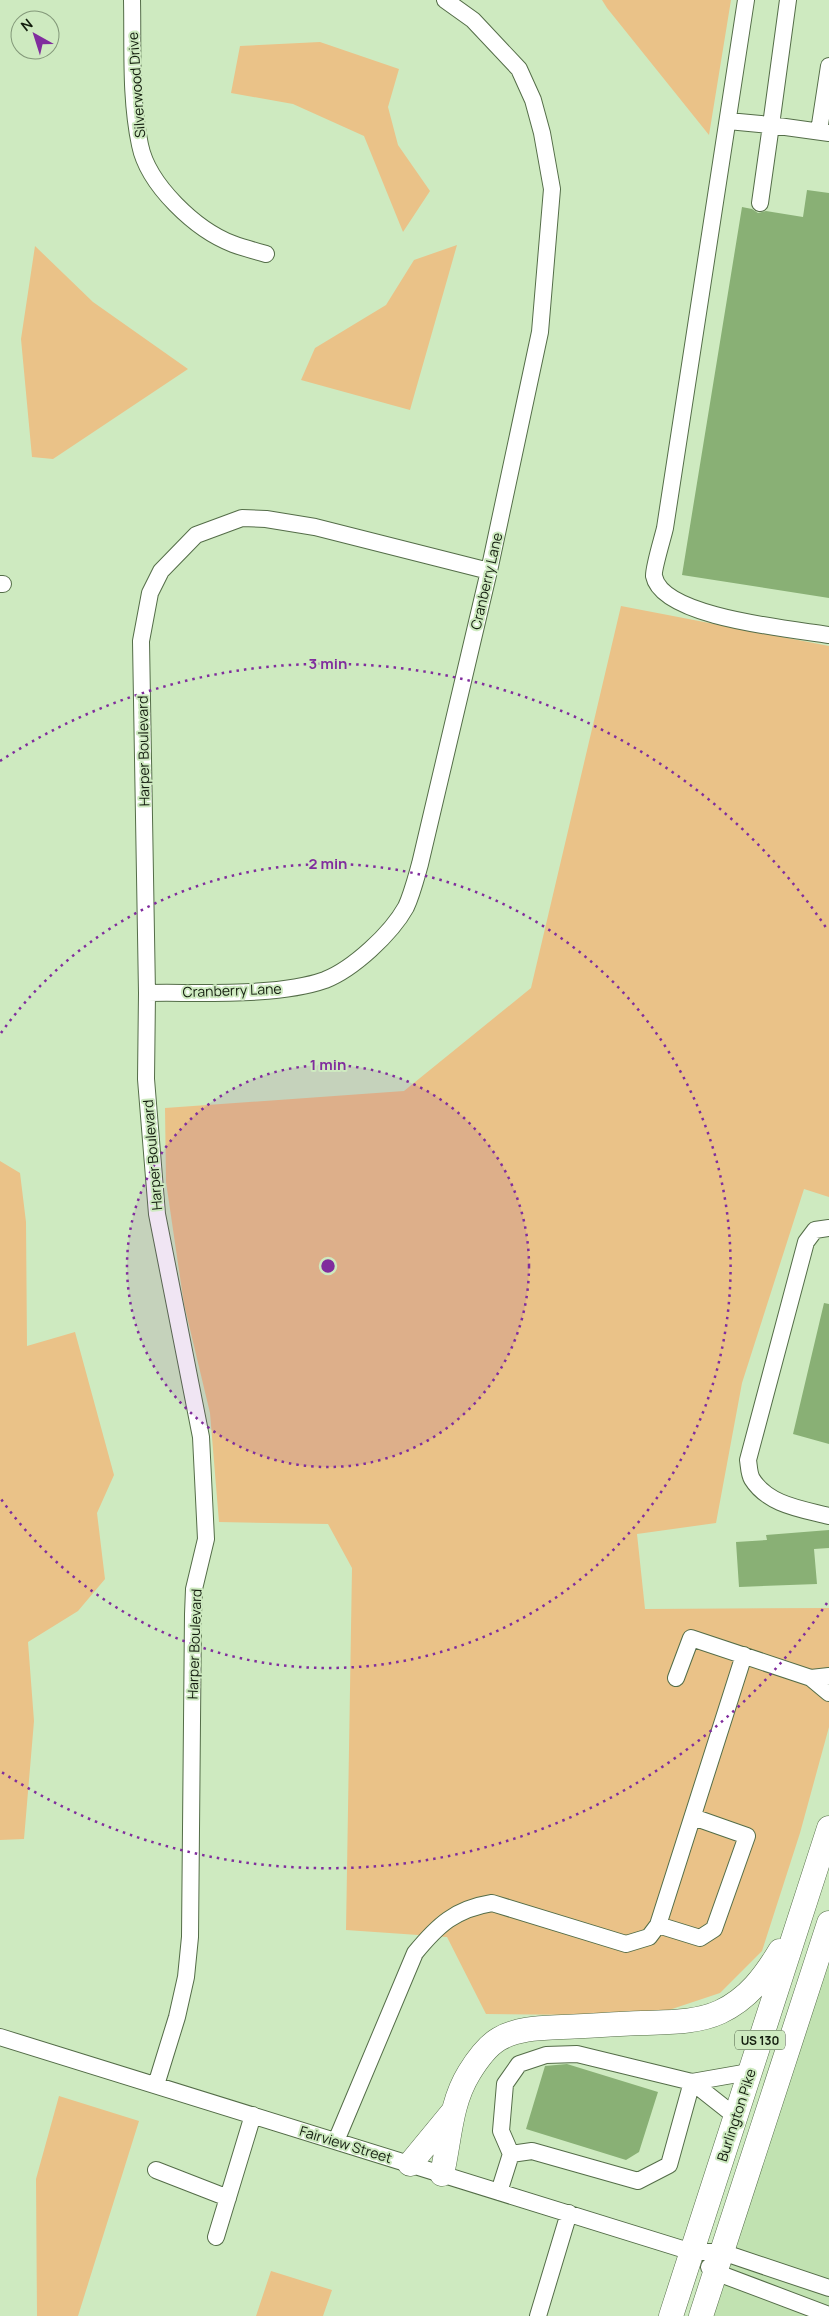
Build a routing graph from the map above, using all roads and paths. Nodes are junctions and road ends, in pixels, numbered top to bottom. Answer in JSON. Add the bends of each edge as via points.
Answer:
{"nodes":[{"id":1,"x":132,"y":0,"type":"edge"},
{"id":2,"x":445,"y":0,"type":"edge"},
{"id":3,"x":746,"y":0,"type":"edge"},
{"id":4,"x":788,"y":0,"type":"edge"},
{"id":5,"x":829,"y":66,"type":"edge"},
{"id":6,"x":728,"y":121,"type":"junction"},
{"id":7,"x":771,"y":125,"type":"junction"},
{"id":8,"x":824,"y":132,"type":"edge"},
{"id":9,"x":760,"y":203,"type":"dead end"},
{"id":10,"x":266,"y":254,"type":"dead end"},
{"id":11,"x":489,"y":571,"type":"junction"},
{"id":12,"x":829,"y":635,"type":"edge"},
{"id":13,"x":147,"y":993,"type":"junction"},
{"id":14,"x":829,"y":1228,"type":"edge"},
{"id":15,"x":829,"y":1516,"type":"edge"},
{"id":16,"x":744,"y":1655,"type":"junction"},
{"id":17,"x":829,"y":1676,"type":"edge"},
{"id":18,"x":676,"y":1678,"type":"dead end"},
{"id":19,"x":811,"y":1678,"type":"junction"},
{"id":20,"x":829,"y":1693,"type":"edge"},
{"id":21,"x":693,"y":1817,"type":"junction"},
{"id":22,"x":829,"y":1828,"type":"edge"},
{"id":23,"x":799,"y":1919,"type":"junction"},
{"id":24,"x":658,"y":1925,"type":"junction"},
{"id":25,"x":828,"y":1928,"type":"edge"},
{"id":26,"x":0,"y":2037,"type":"edge"},
{"id":27,"x":749,"y":2072,"type":"junction"},
{"id":28,"x":692,"y":2082,"type":"junction"},
{"id":29,"x":156,"y":2085,"type":"junction"},
{"id":30,"x":452,"y":2112,"type":"junction"},
{"id":31,"x":253,"y":2115,"type":"junction"},
{"id":32,"x":735,"y":2116,"type":"junction"},
{"id":33,"x":336,"y":2141,"type":"junction"},
{"id":34,"x":512,"y":2154,"type":"junction"},
{"id":35,"x":410,"y":2164,"type":"junction"},
{"id":36,"x":156,"y":2170,"type":"dead end"},
{"id":37,"x":442,"y":2174,"type":"junction"},
{"id":38,"x":499,"y":2192,"type":"junction"},
{"id":39,"x":228,"y":2198,"type":"junction"},
{"id":40,"x":569,"y":2213,"type":"junction"},
{"id":41,"x":216,"y":2237,"type":"dead end"},
{"id":42,"x":692,"y":2252,"type":"junction"},
{"id":43,"x":719,"y":2262,"type":"junction"},
{"id":44,"x":829,"y":2288,"type":"edge"},
{"id":45,"x":829,"y":2315,"type":"edge"},
{"id":46,"x":538,"y":2316,"type":"edge"},
{"id":47,"x":671,"y":2316,"type":"edge"},
{"id":48,"x":701,"y":2316,"type":"edge"}],
"edges":[{"from":1,"to":10,"type":"street","name":"Silverwood Drive","via":[[134,102],[146,164],[168,197],[198,225],[232,244]]},
{"from":2,"to":11,"type":"street","name":"Cranberry Lane","via":[[473,20],[519,69],[542,133],[552,189],[540,332]]},
{"from":3,"to":6,"type":"street"},
{"from":4,"to":7,"type":"street"},
{"from":5,"to":8,"type":"street"},
{"from":6,"to":7,"type":"street"},
{"from":6,"to":12,"type":"street","via":[[665,528],[654,576],[662,592],[687,607],[716,616]]},
{"from":7,"to":8,"type":"street"},
{"from":7,"to":9,"type":"street"},
{"from":11,"to":13,"type":"street","name":"Cranberry Lane","via":[[420,864],[406,906],[395,923],[366,955],[325,980],[276,990]]},
{"from":11,"to":13,"type":"street","name":"Harper Boulevard","via":[[315,527],[242,518],[196,535],[161,571],[150,593],[141,641]]},
{"from":13,"to":29,"type":"street","name":"Harper Boulevard","via":[[146,1079],[156,1214],[201,1437],[206,1539],[194,1589],[190,1936],[186,1977],[177,2017]]},
{"from":14,"to":15,"type":"street","via":[[815,1230],[806,1242],[748,1460],[751,1478],[764,1493],[789,1506]]},
{"from":16,"to":18,"type":"street","via":[[691,1638]]},
{"from":16,"to":19,"type":"street"},
{"from":16,"to":21,"type":"street"},
{"from":17,"to":19,"type":"street"},
{"from":19,"to":20,"type":"street"},
{"from":21,"to":24,"type":"street"},
{"from":21,"to":24,"type":"street","via":[[747,1836],[714,1930],[700,1938]]},
{"from":22,"to":23,"type":"highway","name":"Burlington Pike","number":"US 130"},
{"from":23,"to":27,"type":"highway","name":"Burlington Pike","number":"US 130"},
{"from":23,"to":30,"type":"highway","via":[[765,1975],[744,1997],[720,2012],[693,2021],[548,2027],[514,2033],[499,2039],[483,2053],[469,2074]]},
{"from":24,"to":33,"type":"street","via":[[649,1937],[626,1944],[492,1903],[469,1907],[434,1929],[415,1953]]},
{"from":25,"to":43,"type":"highway","number":"US 130"},
{"from":26,"to":29,"type":"street","name":"Fairview Street"},
{"from":27,"to":28,"type":"street"},
{"from":27,"to":32,"type":"highway","name":"Burlington Pike","number":"US 130"},
{"from":28,"to":32,"type":"street"},
{"from":28,"to":34,"type":"street","via":[[669,2165],[638,2182],[532,2151]]},
{"from":28,"to":34,"type":"street","via":[[576,2054],[546,2055],[518,2064],[505,2084],[501,2131]]},
{"from":29,"to":31,"type":"street","name":"Fairview Street"},
{"from":30,"to":35,"type":"highway"},
{"from":30,"to":37,"type":"highway"},
{"from":31,"to":33,"type":"street","name":"Fairview Street"},
{"from":31,"to":39,"type":"street"},
{"from":32,"to":42,"type":"highway","name":"Burlington Pike","number":"US 130"},
{"from":33,"to":35,"type":"street","name":"Fairview Street"},
{"from":34,"to":38,"type":"street"},
{"from":35,"to":37,"type":"street","name":"Fairview Street"},
{"from":36,"to":39,"type":"street"},
{"from":37,"to":38,"type":"street","name":"Fairview Street"},
{"from":38,"to":40,"type":"street","name":"Fairview Street"},
{"from":39,"to":41,"type":"street"},
{"from":40,"to":42,"type":"street","name":"Fairview Street"},
{"from":40,"to":46,"type":"street"},
{"from":42,"to":43,"type":"street","name":"Fairview Street"},
{"from":42,"to":47,"type":"highway","name":"Burlington Pike","number":"US 130"},
{"from":43,"to":44,"type":"street"},
{"from":43,"to":45,"type":"street"},
{"from":43,"to":48,"type":"highway","number":"US 130"}]}
